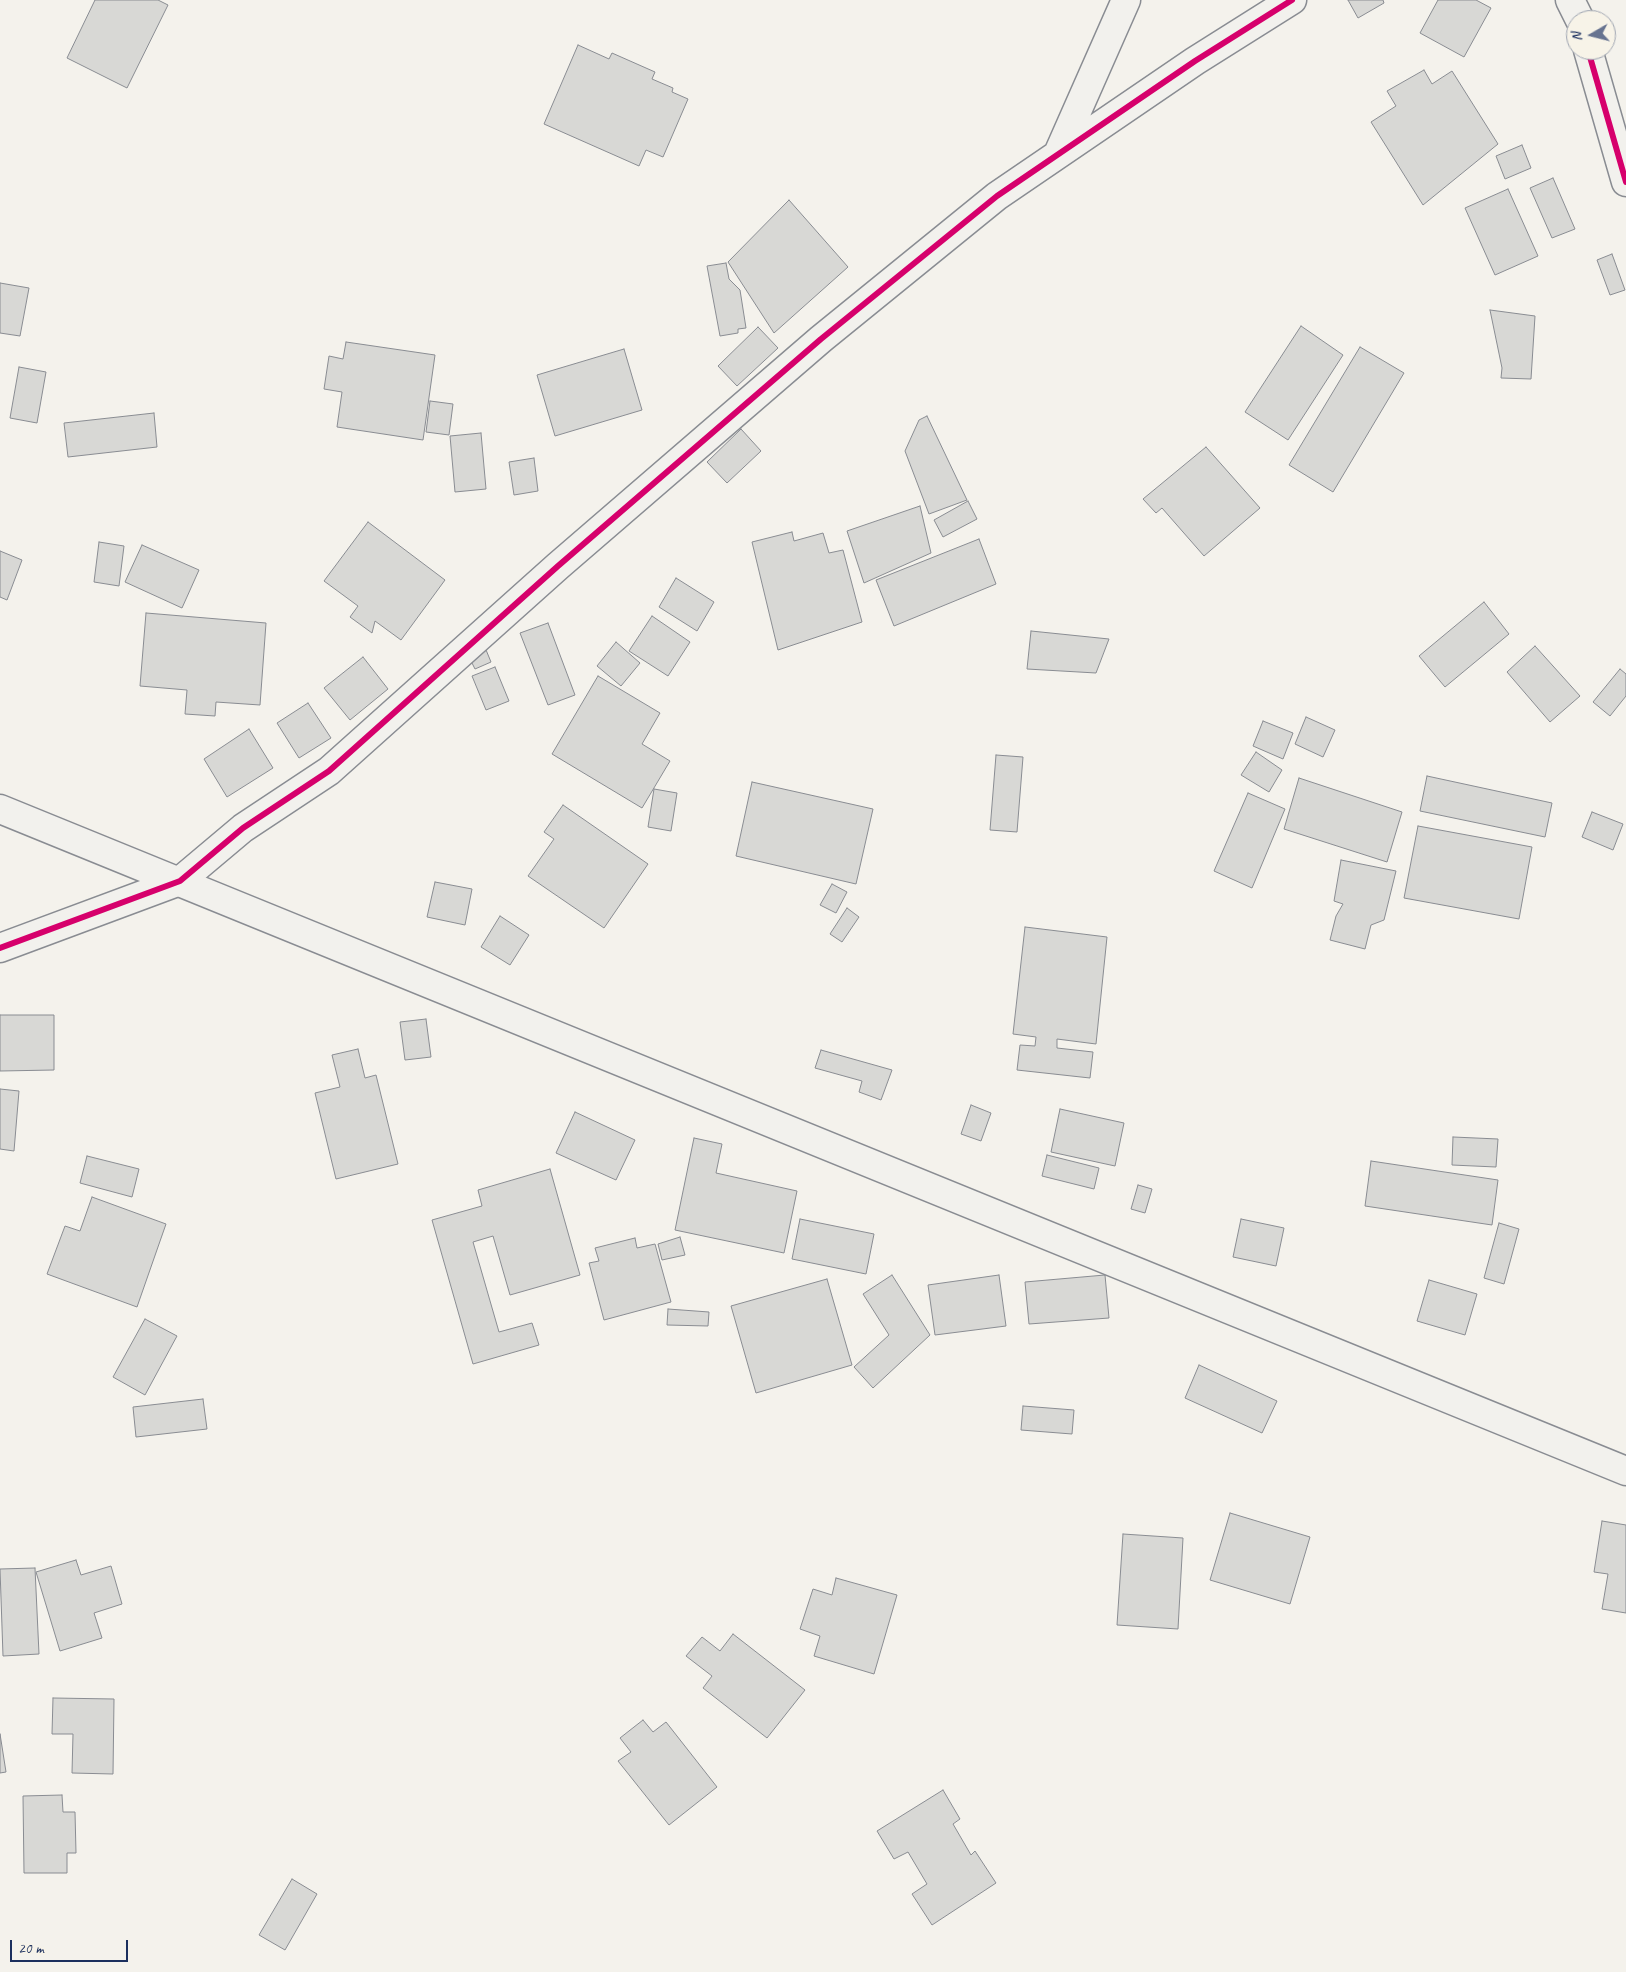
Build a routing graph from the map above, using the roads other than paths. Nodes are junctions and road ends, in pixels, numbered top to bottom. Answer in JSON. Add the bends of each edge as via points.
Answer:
{"nodes":[{"id":1,"x":1126,"y":0,"type":"edge"},
{"id":2,"x":1292,"y":0,"type":"edge"},
{"id":3,"x":1591,"y":60,"type":"edge"},
{"id":4,"x":1058,"y":154,"type":"junction"},
{"id":5,"x":1626,"y":182,"type":"edge"},
{"id":6,"x":0,"y":809,"type":"edge"},
{"id":7,"x":180,"y":881,"type":"junction"},
{"id":8,"x":0,"y":948,"type":"edge"},
{"id":9,"x":1626,"y":1471,"type":"edge"}],
"edges":[{"from":1,"to":4,"type":"street"},
{"from":2,"to":4,"type":"street"},
{"from":3,"to":5,"type":"street"},
{"from":4,"to":7,"type":"street","via":[[997,196],[821,339],[558,566],[329,770],[243,828]]},
{"from":6,"to":7,"type":"street"},
{"from":7,"to":8,"type":"street"},
{"from":7,"to":9,"type":"street"}]}
